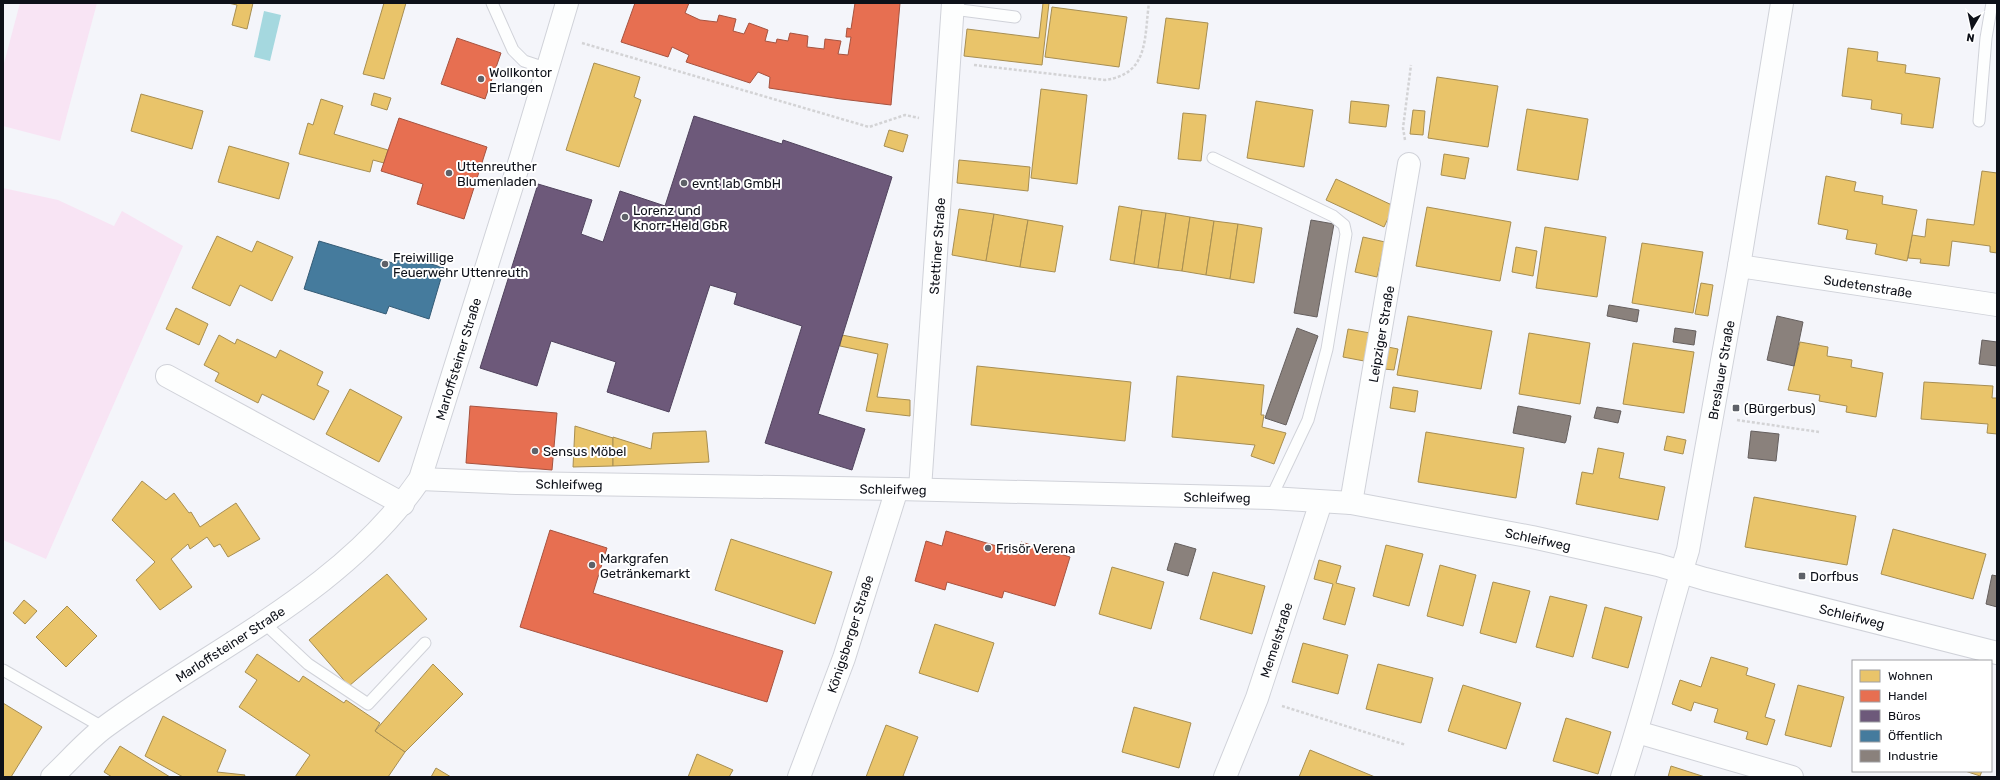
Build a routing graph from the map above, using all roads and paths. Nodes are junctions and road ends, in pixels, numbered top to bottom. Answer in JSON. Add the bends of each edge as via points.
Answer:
{"nodes":[{"id":1,"x":567,"y":3,"type":"edge"},
{"id":2,"x":1149,"y":3,"type":"edge"},
{"id":3,"x":1782,"y":3,"type":"edge"},
{"id":4,"x":1992,"y":3,"type":"edge"},
{"id":5,"x":496,"y":6,"type":"edge"},
{"id":6,"x":953,"y":6,"type":"edge"},
{"id":7,"x":1015,"y":17,"type":"dead end"},
{"id":8,"x":558,"y":36,"type":"junction"},
{"id":9,"x":949,"y":62,"type":"junction"},
{"id":10,"x":1411,"y":65,"type":"dead end"},
{"id":11,"x":548,"y":69,"type":"junction"},
{"id":12,"x":1978,"y":121,"type":"dead end"},
{"id":13,"x":945,"y":124,"type":"junction"},
{"id":14,"x":1213,"y":158,"type":"dead end"},
{"id":15,"x":1409,"y":164,"type":"joint"},
{"id":16,"x":1739,"y":266,"type":"junction"},
{"id":17,"x":1997,"y":305,"type":"edge"},
{"id":18,"x":167,"y":376,"type":"dead end"},
{"id":19,"x":1712,"y":416,"type":"junction"},
{"id":20,"x":1819,"y":432,"type":"dead end"},
{"id":21,"x":420,"y":479,"type":"junction"},
{"id":22,"x":897,"y":489,"type":"junction"},
{"id":23,"x":920,"y":490,"type":"junction"},
{"id":24,"x":1271,"y":498,"type":"junction"},
{"id":25,"x":1321,"y":502,"type":"junction"},
{"id":26,"x":1351,"y":503,"type":"junction"},
{"id":27,"x":403,"y":504,"type":"junction"},
{"id":28,"x":1682,"y":572,"type":"junction"},
{"id":29,"x":263,"y":622,"type":"junction"},
{"id":30,"x":425,"y":643,"type":"dead end"},
{"id":31,"x":1997,"y":653,"type":"edge"},
{"id":32,"x":3,"y":670,"type":"edge"},
{"id":33,"x":1257,"y":698,"type":"junction"},
{"id":34,"x":104,"y":728,"type":"junction"},
{"id":35,"x":1637,"y":732,"type":"junction"},
{"id":36,"x":1406,"y":745,"type":"dead end"},
{"id":37,"x":52,"y":777,"type":"edge"},
{"id":38,"x":799,"y":777,"type":"edge"},
{"id":39,"x":1225,"y":777,"type":"edge"},
{"id":40,"x":1622,"y":777,"type":"edge"},
{"id":41,"x":1792,"y":777,"type":"edge"}],
"edges":[{"from":1,"to":8,"type":"street","name":"Marloffsteiner Straße"},
{"from":2,"to":9,"type":"path","via":[[1141,58],[1136,67],[1116,78],[1105,80]]},
{"from":3,"to":16,"type":"street","name":"Breslauer Straße"},
{"from":4,"to":12,"type":"lane"},
{"from":5,"to":11,"type":"lane","via":[[513,50],[524,61]]},
{"from":6,"to":7,"type":"lane"},
{"from":6,"to":9,"type":"street","name":"Stettiner Straße"},
{"from":8,"to":11,"type":"street","name":"Marloffsteiner Straße"},
{"from":8,"to":13,"type":"path","via":[[868,127],[906,115]]},
{"from":9,"to":13,"type":"street","name":"Stettiner Straße"},
{"from":10,"to":15,"type":"path","via":[[1403,128]]},
{"from":11,"to":21,"type":"street","name":"Marloffsteiner Straße"},
{"from":13,"to":23,"type":"street","name":"Stettiner Straße"},
{"from":14,"to":24,"type":"lane","via":[[1333,216],[1344,225],[1346,234],[1327,349],[1310,412]]},
{"from":15,"to":26,"type":"street","name":"Leipziger Straße"},
{"from":16,"to":17,"type":"street","name":"Sudetenstraße"},
{"from":16,"to":19,"type":"street","name":"Breslauer Straße"},
{"from":18,"to":27,"type":"street"},
{"from":19,"to":20,"type":"path"},
{"from":19,"to":28,"type":"street","name":"Breslauer Straße"},
{"from":21,"to":22,"type":"street","name":"Schleifweg"},
{"from":21,"to":27,"type":"street","name":"Marloffsteiner Straße"},
{"from":22,"to":23,"type":"street","name":"Schleifweg"},
{"from":22,"to":38,"type":"street","name":"Königsberger Straße","via":[[844,658]]},
{"from":23,"to":24,"type":"street","name":"Schleifweg"},
{"from":24,"to":25,"type":"street","name":"Schleifweg"},
{"from":25,"to":26,"type":"street","name":"Schleifweg"},
{"from":25,"to":33,"type":"street","name":"Memelstraße"},
{"from":26,"to":28,"type":"street","name":"Schleifweg","via":[[1532,537]]},
{"from":27,"to":29,"type":"street","name":"Marloffsteiner Straße","via":[[362,546],[306,595]]},
{"from":28,"to":31,"type":"street","name":"Schleifweg"},
{"from":28,"to":35,"type":"street","name":"Breslauer Straße"},
{"from":29,"to":30,"type":"lane","via":[[308,664],[368,704]]},
{"from":29,"to":34,"type":"street","name":"Marloffsteiner Straße"},
{"from":32,"to":34,"type":"lane"},
{"from":33,"to":36,"type":"path"},
{"from":33,"to":39,"type":"street","name":"Memelstraße"},
{"from":34,"to":37,"type":"street","name":"Marloffsteiner Straße"},
{"from":35,"to":40,"type":"street","name":"Breslauer Straße"},
{"from":35,"to":41,"type":"street"}]}
